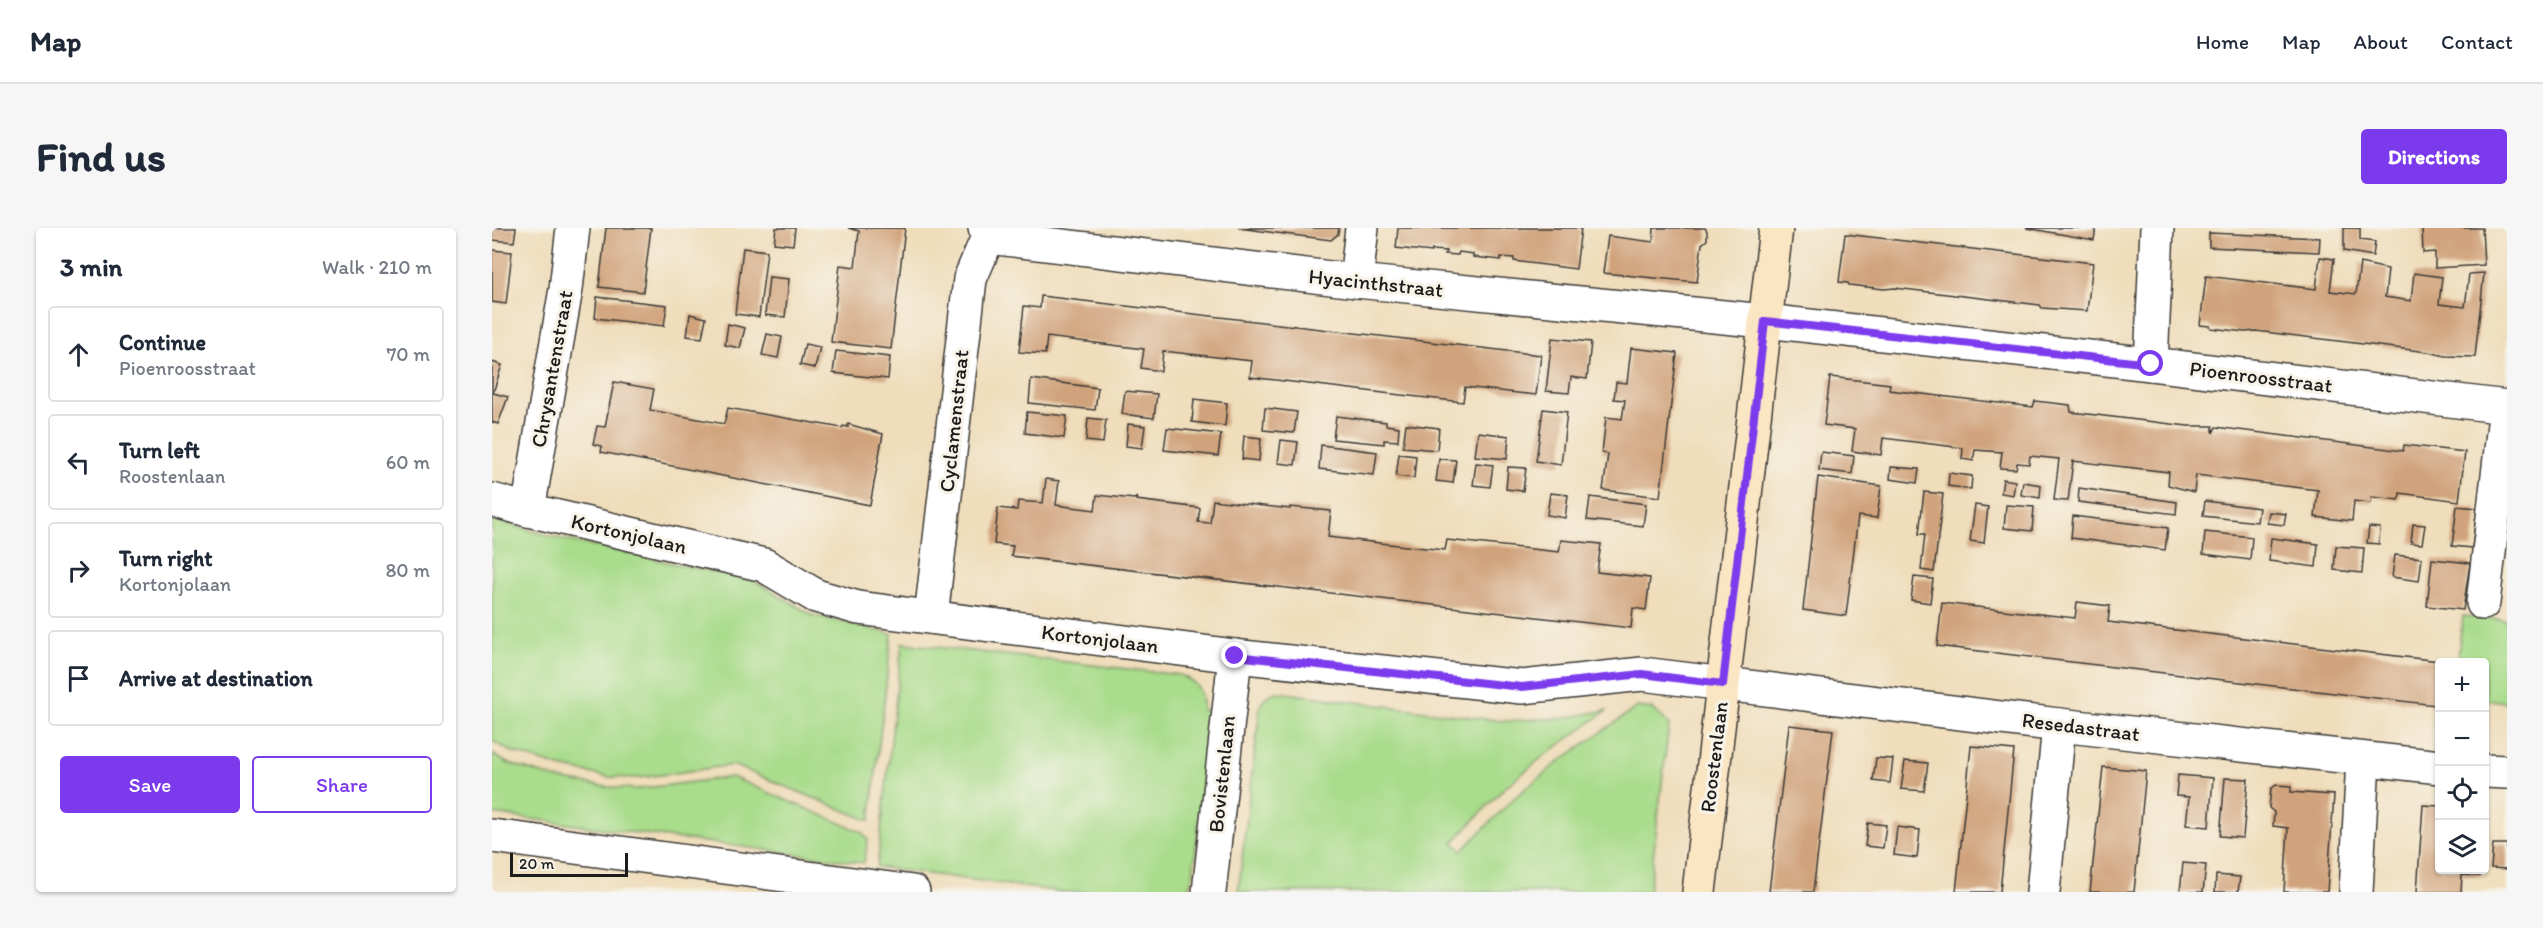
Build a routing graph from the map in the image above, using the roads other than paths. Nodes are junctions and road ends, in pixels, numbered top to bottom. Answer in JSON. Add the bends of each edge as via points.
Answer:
{"nodes":[{"id":1,"x":573,"y":228,"type":"edge"},
{"id":2,"x":1362,"y":228,"type":"edge"},
{"id":3,"x":1776,"y":228,"type":"edge"},
{"id":4,"x":2157,"y":228,"type":"edge"},
{"id":5,"x":986,"y":232,"type":"edge"},
{"id":6,"x":1356,"y":281,"type":"junction"},
{"id":7,"x":1765,"y":321,"type":"junction"},
{"id":8,"x":2151,"y":364,"type":"junction"},
{"id":9,"x":2507,"y":407,"type":"edge"},
{"id":10,"x":492,"y":500,"type":"edge"},
{"id":11,"x":528,"y":510,"type":"junction"},
{"id":12,"x":2483,"y":603,"type":"dead end"},
{"id":13,"x":931,"y":617,"type":"junction"},
{"id":14,"x":1235,"y":656,"type":"junction"},
{"id":15,"x":1723,"y":684,"type":"junction"},
{"id":16,"x":2059,"y":725,"type":"junction"},
{"id":17,"x":2362,"y":759,"type":"junction"},
{"id":18,"x":2435,"y":768,"type":"edge"},
{"id":19,"x":2489,"y":771,"type":"edge"},
{"id":20,"x":2507,"y":772,"type":"edge"},
{"id":21,"x":492,"y":836,"type":"edge"},
{"id":22,"x":913,"y":892,"type":"edge"},
{"id":23,"x":1209,"y":892,"type":"edge"},
{"id":24,"x":1699,"y":892,"type":"edge"},
{"id":25,"x":2043,"y":892,"type":"edge"},
{"id":26,"x":2356,"y":892,"type":"edge"}],
"edges":[{"from":1,"to":11,"type":"street","name":"Chrysantenstraat"},
{"from":2,"to":6,"type":"street"},
{"from":3,"to":7,"type":"street","name":"Roostenlaan"},
{"from":4,"to":8,"type":"street"},
{"from":5,"to":6,"type":"street","name":"Hyacinthstraat"},
{"from":5,"to":13,"type":"street","name":"Cyclamenstraat","via":[[970,279]]},
{"from":6,"to":7,"type":"street","name":"Hyacinthstraat"},
{"from":7,"to":8,"type":"street","name":"Pioenroosstraat"},
{"from":7,"to":15,"type":"street","name":"Roostenlaan"},
{"from":8,"to":9,"type":"street","name":"Pioenroosstraat"},
{"from":9,"to":12,"type":"street"},
{"from":10,"to":11,"type":"street","name":"Kortonjolaan"},
{"from":11,"to":13,"type":"street","name":"Kortonjolaan","via":[[765,566],[816,596],[858,608]]},
{"from":13,"to":14,"type":"street","name":"Kortonjolaan"},
{"from":14,"to":15,"type":"street","name":"Kortonjolaan","via":[[1522,687],[1642,674]]},
{"from":14,"to":23,"type":"street","name":"Bovistenlaan"},
{"from":15,"to":16,"type":"street","name":"Resedastraat"},
{"from":15,"to":24,"type":"street","name":"Roostenlaan"},
{"from":16,"to":17,"type":"street","name":"Resedastraat"},
{"from":16,"to":25,"type":"street"},
{"from":17,"to":18,"type":"street","name":"Resedastraat"},
{"from":17,"to":26,"type":"street"},
{"from":19,"to":20,"type":"street"},
{"from":21,"to":22,"type":"street"}]}
